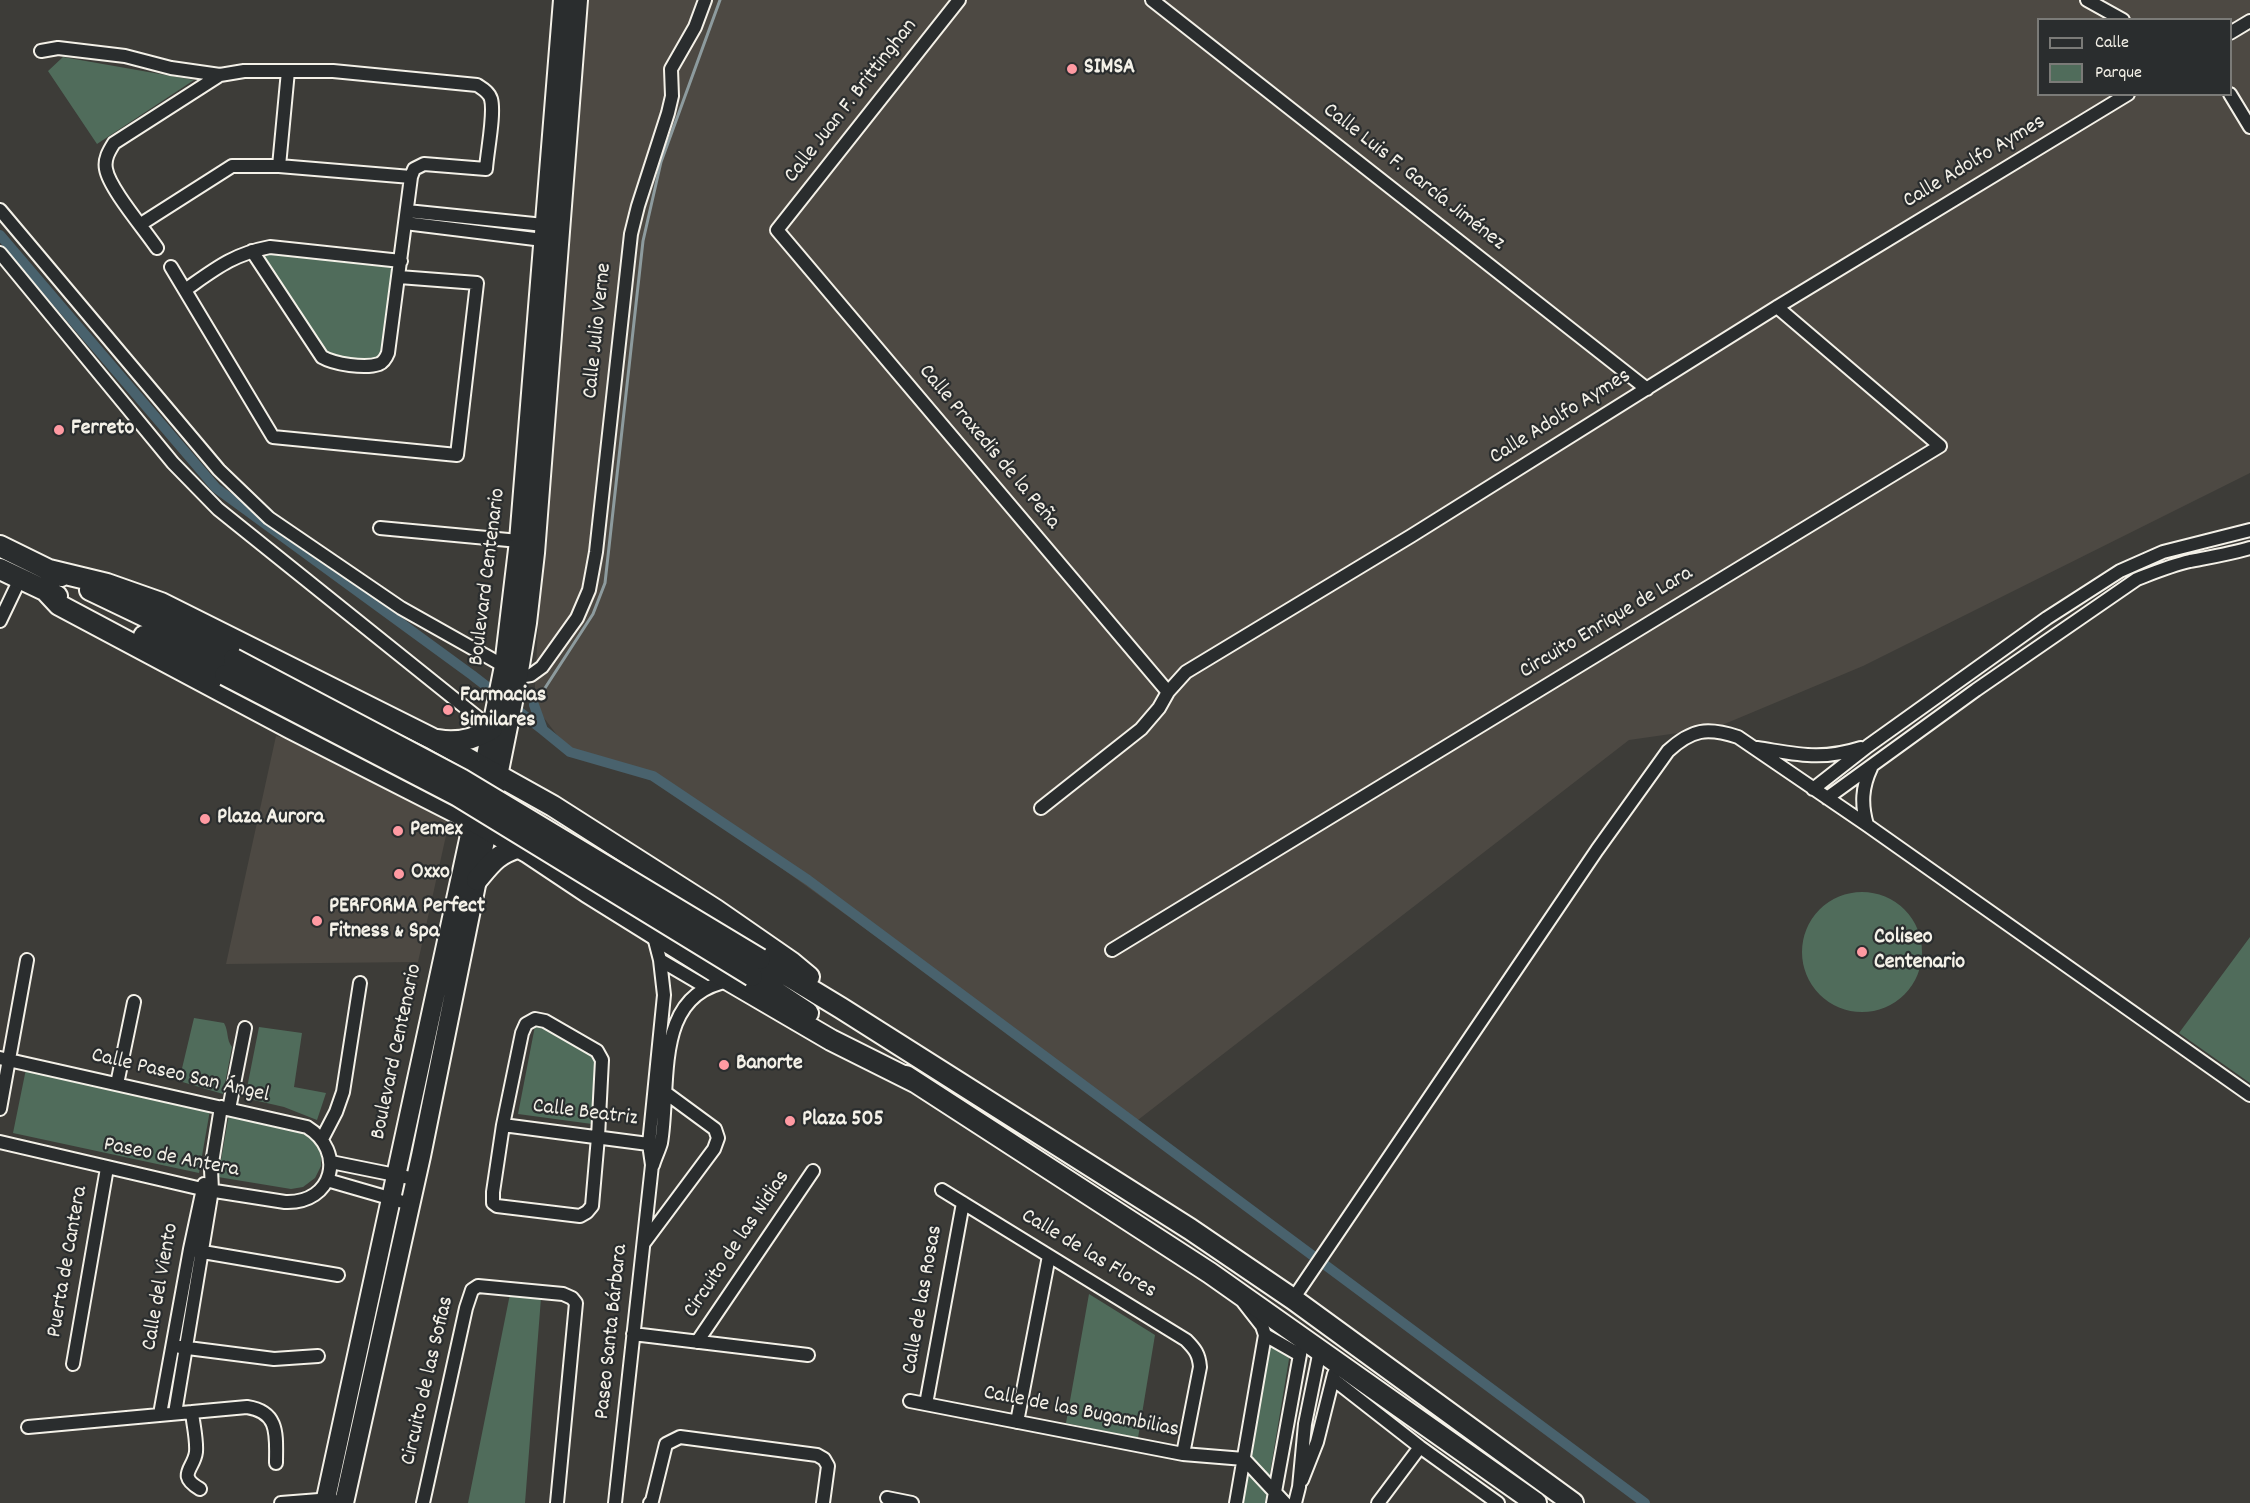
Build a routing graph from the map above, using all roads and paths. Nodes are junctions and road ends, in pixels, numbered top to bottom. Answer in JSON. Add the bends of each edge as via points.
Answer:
{"nodes":[{"id":1,"x":562,"y":0,"type":"edge"},
{"id":2,"x":578,"y":0,"type":"edge"},
{"id":3,"x":705,"y":0,"type":"edge"},
{"id":4,"x":959,"y":0,"type":"edge"},
{"id":5,"x":1152,"y":0,"type":"edge"},
{"id":6,"x":2087,"y":0,"type":"edge"},
{"id":7,"x":2119,"y":18,"type":"edge"},
{"id":8,"x":2250,"y":21,"type":"edge"},
{"id":9,"x":2232,"y":32,"type":"edge"},
{"id":10,"x":40,"y":51,"type":"dead end"},
{"id":11,"x":288,"y":71,"type":"junction"},
{"id":12,"x":220,"y":75,"type":"junction"},
{"id":13,"x":2125,"y":96,"type":"edge"},
{"id":14,"x":2231,"y":96,"type":"edge"},
{"id":15,"x":2250,"y":127,"type":"edge"},
{"id":16,"x":279,"y":166,"type":"junction"},
{"id":17,"x":411,"y":177,"type":"junction"},
{"id":18,"x":0,"y":210,"type":"edge"},
{"id":19,"x":406,"y":217,"type":"junction"},
{"id":20,"x":141,"y":224,"type":"junction"},
{"id":21,"x":777,"y":230,"type":"joint"},
{"id":22,"x":544,"y":232,"type":"junction"},
{"id":23,"x":158,"y":248,"type":"dead end"},
{"id":24,"x":252,"y":251,"type":"junction"},
{"id":25,"x":0,"y":253,"type":"edge"},
{"id":26,"x":401,"y":261,"type":"junction"},
{"id":27,"x":171,"y":267,"type":"dead end"},
{"id":28,"x":399,"y":277,"type":"junction"},
{"id":29,"x":185,"y":290,"type":"junction"},
{"id":30,"x":1777,"y":307,"type":"junction"},
{"id":31,"x":552,"y":318,"type":"junction"},
{"id":32,"x":533,"y":363,"type":"junction"},
{"id":33,"x":1647,"y":389,"type":"junction"},
{"id":34,"x":544,"y":432,"type":"junction"},
{"id":35,"x":380,"y":528,"type":"dead end"},
{"id":36,"x":536,"y":529,"type":"junction"},
{"id":37,"x":2250,"y":530,"type":"edge"},
{"id":38,"x":519,"y":541,"type":"junction"},
{"id":39,"x":0,"y":546,"type":"edge"},
{"id":40,"x":2250,"y":548,"type":"edge"},
{"id":41,"x":535,"y":552,"type":"junction"},
{"id":42,"x":0,"y":569,"type":"edge"},
{"id":43,"x":49,"y":570,"type":"junction"},
{"id":44,"x":20,"y":579,"type":"junction"},
{"id":45,"x":45,"y":590,"type":"junction"},
{"id":46,"x":4,"y":604,"type":"edge"},
{"id":47,"x":2047,"y":618,"type":"junction"},
{"id":48,"x":0,"y":621,"type":"edge"},
{"id":49,"x":2055,"y":634,"type":"junction"},
{"id":50,"x":229,"y":667,"type":"junction"},
{"id":51,"x":510,"y":677,"type":"junction"},
{"id":52,"x":1168,"y":692,"type":"junction"},
{"id":53,"x":498,"y":725,"type":"junction"},
{"id":54,"x":438,"y":742,"type":"junction"},
{"id":55,"x":1868,"y":746,"type":"junction"},
{"id":56,"x":1751,"y":747,"type":"junction"},
{"id":57,"x":1871,"y":766,"type":"junction"},
{"id":58,"x":491,"y":771,"type":"junction"},
{"id":59,"x":1813,"y":789,"type":"junction"},
{"id":60,"x":426,"y":795,"type":"junction"},
{"id":61,"x":1827,"y":798,"type":"junction"},
{"id":62,"x":553,"y":806,"type":"junction"},
{"id":63,"x":1041,"y":808,"type":"dead end"},
{"id":64,"x":480,"y":825,"type":"junction"},
{"id":65,"x":1867,"y":825,"type":"junction"},
{"id":66,"x":523,"y":849,"type":"junction"},
{"id":67,"x":477,"y":880,"type":"junction"},
{"id":68,"x":653,"y":933,"type":"junction"},
{"id":69,"x":1112,"y":950,"type":"dead end"},
{"id":70,"x":27,"y":960,"type":"dead end"},
{"id":71,"x":660,"y":960,"type":"junction"},
{"id":72,"x":756,"y":968,"type":"junction"},
{"id":73,"x":730,"y":981,"type":"junction"},
{"id":74,"x":360,"y":983,"type":"dead end"},
{"id":75,"x":706,"y":987,"type":"junction"},
{"id":76,"x":134,"y":1002,"type":"dead end"},
{"id":77,"x":841,"y":1008,"type":"junction"},
{"id":78,"x":245,"y":1028,"type":"dead end"},
{"id":79,"x":5,"y":1059,"type":"edge"},
{"id":80,"x":917,"y":1083,"type":"junction"},
{"id":81,"x":117,"y":1084,"type":"junction"},
{"id":82,"x":666,"y":1093,"type":"junction"},
{"id":83,"x":2250,"y":1095,"type":"edge"},
{"id":84,"x":225,"y":1108,"type":"junction"},
{"id":85,"x":0,"y":1109,"type":"edge"},
{"id":86,"x":503,"y":1125,"type":"junction"},
{"id":87,"x":598,"y":1137,"type":"junction"},
{"id":88,"x":322,"y":1139,"type":"junction"},
{"id":89,"x":0,"y":1142,"type":"edge"},
{"id":90,"x":655,"y":1144,"type":"junction"},
{"id":91,"x":331,"y":1162,"type":"junction"},
{"id":92,"x":107,"y":1168,"type":"junction"},
{"id":93,"x":813,"y":1171,"type":"dead end"},
{"id":94,"x":397,"y":1175,"type":"junction"},
{"id":95,"x":416,"y":1179,"type":"junction"},
{"id":96,"x":327,"y":1180,"type":"junction"},
{"id":97,"x":207,"y":1190,"type":"junction"},
{"id":98,"x":942,"y":1190,"type":"dead end"},
{"id":99,"x":391,"y":1200,"type":"junction"},
{"id":100,"x":963,"y":1203,"type":"junction"},
{"id":101,"x":410,"y":1204,"type":"junction"},
{"id":102,"x":644,"y":1244,"type":"junction"},
{"id":103,"x":189,"y":1250,"type":"junction"},
{"id":104,"x":202,"y":1252,"type":"junction"},
{"id":105,"x":1049,"y":1256,"type":"junction"},
{"id":106,"x":338,"y":1275,"type":"dead end"},
{"id":107,"x":1232,"y":1288,"type":"junction"},
{"id":108,"x":1293,"y":1299,"type":"junction"},
{"id":109,"x":633,"y":1334,"type":"junction"},
{"id":110,"x":1265,"y":1335,"type":"junction"},
{"id":111,"x":697,"y":1342,"type":"junction"},
{"id":112,"x":173,"y":1346,"type":"junction"},
{"id":113,"x":1301,"y":1347,"type":"junction"},
{"id":114,"x":187,"y":1348,"type":"junction"},
{"id":115,"x":1320,"y":1350,"type":"junction"},
{"id":116,"x":808,"y":1355,"type":"dead end"},
{"id":117,"x":318,"y":1356,"type":"dead end"},
{"id":118,"x":73,"y":1364,"type":"dead end"},
{"id":119,"x":1335,"y":1371,"type":"junction"},
{"id":120,"x":1310,"y":1398,"type":"junction"},
{"id":121,"x":910,"y":1401,"type":"dead end"},
{"id":122,"x":1327,"y":1401,"type":"junction"},
{"id":123,"x":926,"y":1404,"type":"junction"},
{"id":124,"x":192,"y":1412,"type":"junction"},
{"id":125,"x":175,"y":1413,"type":"junction"},
{"id":126,"x":160,"y":1414,"type":"junction"},
{"id":127,"x":1017,"y":1422,"type":"junction"},
{"id":128,"x":1305,"y":1424,"type":"junction"},
{"id":129,"x":28,"y":1427,"type":"dead end"},
{"id":130,"x":1321,"y":1427,"type":"junction"},
{"id":131,"x":1420,"y":1447,"type":"junction"},
{"id":132,"x":1183,"y":1454,"type":"junction"},
{"id":133,"x":1244,"y":1459,"type":"junction"},
{"id":134,"x":276,"y":1462,"type":"dead end"},
{"id":135,"x":1487,"y":1467,"type":"junction"},
{"id":136,"x":1299,"y":1487,"type":"junction"},
{"id":137,"x":200,"y":1489,"type":"dead end"},
{"id":138,"x":887,"y":1498,"type":"dead end"},
{"id":139,"x":1274,"y":1498,"type":"edge"},
{"id":140,"x":345,"y":1500,"type":"edge"},
{"id":141,"x":326,"y":1501,"type":"edge"},
{"id":142,"x":281,"y":1503,"type":"edge"},
{"id":143,"x":423,"y":1503,"type":"edge"},
{"id":144,"x":557,"y":1503,"type":"edge"},
{"id":145,"x":615,"y":1503,"type":"edge"},
{"id":146,"x":650,"y":1503,"type":"edge"},
{"id":147,"x":823,"y":1503,"type":"edge"},
{"id":148,"x":911,"y":1503,"type":"edge"},
{"id":149,"x":1236,"y":1503,"type":"edge"},
{"id":150,"x":1285,"y":1503,"type":"edge"},
{"id":151,"x":1295,"y":1503,"type":"edge"},
{"id":152,"x":1378,"y":1503,"type":"edge"},
{"id":153,"x":1498,"y":1503,"type":"edge"},
{"id":154,"x":1516,"y":1503,"type":"edge"},
{"id":155,"x":1536,"y":1503,"type":"edge"},
{"id":156,"x":1573,"y":1503,"type":"edge"}],
"edges":[{"from":1,"to":22,"type":"main road","name":"Boulevard Centenario"},
{"from":2,"to":31,"type":"main road","name":"Boulevard Centenario"},
{"from":3,"to":51,"type":"street","name":"Calle Julio Verne","via":[[671,69],[668,113],[631,234],[593,575],[576,618],[542,667],[531,675]]},
{"from":4,"to":21,"type":"street","name":"Calle Juan F. Brittinghan"},
{"from":5,"to":33,"type":"street","name":"Calle Luis F. García Jiménez"},
{"from":6,"to":7,"type":"street"},
{"from":8,"to":9,"type":"street"},
{"from":10,"to":12,"type":"street","via":[[58,48],[125,56]]},
{"from":11,"to":12,"type":"street","via":[[244,70]]},
{"from":11,"to":16,"type":"street"},
{"from":11,"to":17,"type":"street","via":[[388,75],[477,85],[485,90],[491,108],[486,169],[424,164],[414,169]]},
{"from":12,"to":20,"type":"street","via":[[110,149],[106,170]]},
{"from":13,"to":30,"type":"street","name":"Calle Adolfo Aymes"},
{"from":14,"to":15,"type":"street"},
{"from":16,"to":17,"type":"street"},
{"from":16,"to":20,"type":"street","via":[[232,166]]},
{"from":17,"to":19,"type":"street"},
{"from":18,"to":51,"type":"street","via":[[219,470],[268,518]]},
{"from":19,"to":22,"type":"street"},
{"from":19,"to":26,"type":"street"},
{"from":20,"to":23,"type":"street"},
{"from":21,"to":52,"type":"street","name":"Calle Praxedis de la Peña"},
{"from":22,"to":31,"type":"main road","via":[[551,236]]},
{"from":22,"to":32,"type":"main road","name":"Boulevard Centenario"},
{"from":24,"to":26,"type":"street","via":[[270,247]]},
{"from":24,"to":28,"type":"street","via":[[322,357],[333,364],[368,365],[385,360]]},
{"from":24,"to":29,"type":"street","via":[[230,259]]},
{"from":25,"to":53,"type":"street","via":[[173,463],[218,509]]},
{"from":26,"to":28,"type":"street"},
{"from":27,"to":29,"type":"street"},
{"from":28,"to":29,"type":"street","via":[[477,283],[457,455],[273,437]]},
{"from":30,"to":33,"type":"street","name":"Calle Adolfo Aymes"},
{"from":30,"to":69,"type":"street","name":"Circuito Enrique de Lara","via":[[1940,446]]},
{"from":31,"to":34,"type":"main road","name":"Boulevard Centenario"},
{"from":32,"to":34,"type":"main road","via":[[535,415]]},
{"from":32,"to":38,"type":"main road","name":"Boulevard Centenario"},
{"from":33,"to":52,"type":"street","name":"Calle Adolfo Aymes","via":[[1186,672]]},
{"from":34,"to":36,"type":"main road","name":"Boulevard Centenario"},
{"from":35,"to":38,"type":"street"},
{"from":36,"to":38,"type":"street"},
{"from":36,"to":41,"type":"main road","name":"Boulevard Centenario"},
{"from":37,"to":47,"type":"street","via":[[2142,560]]},
{"from":38,"to":41,"type":"street"},
{"from":38,"to":51,"type":"main road","name":"Boulevard Centenario"},
{"from":39,"to":43,"type":"main road"},
{"from":40,"to":49,"type":"street","via":[[2167,567],[2137,579]]},
{"from":41,"to":51,"type":"main road","name":"Boulevard Centenario","via":[[527,623]]},
{"from":42,"to":44,"type":"main road"},
{"from":43,"to":50,"type":"main road"},
{"from":43,"to":54,"type":"main road","via":[[161,603]]},
{"from":44,"to":45,"type":"main road"},
{"from":44,"to":46,"type":"street"},
{"from":45,"to":50,"type":"main road"},
{"from":45,"to":60,"type":"main road","via":[[58,605]]},
{"from":46,"to":48,"type":"street"},
{"from":47,"to":49,"type":"street"},
{"from":47,"to":55,"type":"street"},
{"from":49,"to":57,"type":"street"},
{"from":50,"to":72,"type":"main road","bridge":true,"via":[[461,779]]},
{"from":51,"to":53,"type":"main road","name":"Boulevard Centenario"},
{"from":52,"to":63,"type":"street","name":"Calle Adolfo Aymes","via":[[1142,729]]},
{"from":53,"to":54,"type":"main road","via":[[473,739]]},
{"from":53,"to":58,"type":"main road","name":"Boulevard Centenario"},
{"from":54,"to":58,"type":"main road"},
{"from":54,"to":60,"type":"main road","via":[[448,757],[446,774],[436,789]]},
{"from":55,"to":56,"type":"street","via":[[1820,757]]},
{"from":55,"to":59,"type":"street"},
{"from":56,"to":59,"type":"street"},
{"from":56,"to":108,"type":"street","via":[[1720,731],[1683,738],[1668,751]]},
{"from":57,"to":61,"type":"street"},
{"from":57,"to":65,"type":"street","via":[[1863,795]]},
{"from":58,"to":62,"type":"main road"},
{"from":58,"to":64,"type":"main road","name":"Boulevard Centenario"},
{"from":59,"to":61,"type":"street"},
{"from":60,"to":64,"type":"main road"},
{"from":61,"to":65,"type":"street"},
{"from":62,"to":66,"type":"main road","via":[[533,813],[527,821]]},
{"from":62,"to":77,"type":"main road","via":[[756,937]]},
{"from":64,"to":66,"type":"main road"},
{"from":64,"to":67,"type":"main road","name":"Boulevard Centenario"},
{"from":64,"to":94,"type":"main road","name":"Boulevard Centenario"},
{"from":65,"to":83,"type":"street"},
{"from":66,"to":67,"type":"main road","via":[[495,858]]},
{"from":66,"to":68,"type":"main road"},
{"from":67,"to":95,"type":"main road","name":"Boulevard Centenario"},
{"from":68,"to":71,"type":"street","name":"Paseo Santa Bárbara"},
{"from":68,"to":73,"type":"main road"},
{"from":70,"to":79,"type":"street"},
{"from":71,"to":75,"type":"street"},
{"from":71,"to":90,"type":"street","name":"Paseo Santa Bárbara","via":[[663,1011]]},
{"from":72,"to":77,"type":"main road"},
{"from":72,"to":80,"type":"main road"},
{"from":73,"to":75,"type":"street","name":"Paseo Santa Bárbara"},
{"from":73,"to":80,"type":"main road","via":[[831,1040]]},
{"from":74,"to":88,"type":"street","via":[[343,1092]]},
{"from":75,"to":82,"type":"street","name":"Paseo Santa Bárbara","via":[[694,994],[678,1017],[671,1040]]},
{"from":76,"to":81,"type":"street"},
{"from":77,"to":108,"type":"main road","via":[[1190,1229]]},
{"from":78,"to":84,"type":"street","name":"Calle del Viento"},
{"from":79,"to":81,"type":"street","name":"Calle Paseo San Ángel"},
{"from":79,"to":85,"type":"street"},
{"from":80,"to":107,"type":"main road"},
{"from":81,"to":84,"type":"street","name":"Calle Paseo San Ángel"},
{"from":82,"to":90,"type":"street","name":"Paseo Santa Bárbara"},
{"from":82,"to":102,"type":"street","via":[[715,1129],[718,1138],[714,1149]]},
{"from":84,"to":88,"type":"street","name":"Calle Paseo San Ángel","via":[[307,1126]]},
{"from":84,"to":97,"type":"street","name":"Calle del Viento"},
{"from":86,"to":87,"type":"street","name":"Calle Beatriz"},
{"from":86,"to":87,"type":"street","via":[[492,1192],[497,1206],[580,1216],[587,1212],[592,1206]]},
{"from":86,"to":87,"type":"street","via":[[522,1034],[526,1024],[535,1019],[597,1051],[602,1060]]},
{"from":87,"to":90,"type":"street","name":"Calle Beatriz"},
{"from":88,"to":91,"type":"street"},
{"from":89,"to":92,"type":"street","name":"Paseo de Antera"},
{"from":90,"to":102,"type":"street","name":"Paseo Santa Bárbara"},
{"from":91,"to":94,"type":"street"},
{"from":91,"to":96,"type":"street"},
{"from":92,"to":97,"type":"street","name":"Paseo de Antera"},
{"from":92,"to":118,"type":"street","name":"Puerta de Cantera"},
{"from":93,"to":111,"type":"street","name":"Circuito de las Nidias"},
{"from":94,"to":95,"type":"street"},
{"from":94,"to":99,"type":"main road","name":"Boulevard Centenario"},
{"from":95,"to":101,"type":"main road","name":"Boulevard Centenario"},
{"from":96,"to":97,"type":"street","name":"Paseo de Antera","via":[[317,1193],[295,1202]]},
{"from":96,"to":99,"type":"street"},
{"from":97,"to":103,"type":"street","name":"Calle del Viento"},
{"from":97,"to":104,"type":"street","name":"Calle del Viento"},
{"from":98,"to":100,"type":"street","name":"Calle de las Flores"},
{"from":99,"to":101,"type":"street"},
{"from":99,"to":141,"type":"main road","name":"Boulevard Centenario"},
{"from":100,"to":105,"type":"street","name":"Calle de las Flores"},
{"from":100,"to":123,"type":"street","name":"Calle de las Rosas"},
{"from":101,"to":140,"type":"main road","name":"Boulevard Centenario"},
{"from":102,"to":109,"type":"street","name":"Paseo Santa Bárbara"},
{"from":103,"to":104,"type":"street"},
{"from":103,"to":112,"type":"street","name":"Calle del Viento"},
{"from":104,"to":106,"type":"street"},
{"from":104,"to":114,"type":"street","name":"Calle del Viento"},
{"from":105,"to":127,"type":"street"},
{"from":105,"to":132,"type":"street","name":"Calle de las Flores","via":[[1195,1348],[1200,1367]]},
{"from":107,"to":110,"type":"street"},
{"from":107,"to":113,"type":"main road"},
{"from":108,"to":156,"type":"main road"},
{"from":109,"to":111,"type":"street","name":"Circuito de las Nidias"},
{"from":109,"to":145,"type":"street","name":"Paseo Santa Bárbara"},
{"from":110,"to":113,"type":"street"},
{"from":110,"to":133,"type":"street"},
{"from":111,"to":116,"type":"street","name":"Circuito de las Nidias"},
{"from":112,"to":114,"type":"street"},
{"from":112,"to":126,"type":"street","name":"Calle del Viento"},
{"from":113,"to":115,"type":"main road"},
{"from":113,"to":139,"type":"street"},
{"from":114,"to":117,"type":"street","via":[[274,1359]]},
{"from":114,"to":125,"type":"street","name":"Calle del Viento"},
{"from":115,"to":119,"type":"main road"},
{"from":115,"to":120,"type":"street"},
{"from":119,"to":122,"type":"street"},
{"from":119,"to":131,"type":"street"},
{"from":119,"to":135,"type":"main road"},
{"from":120,"to":122,"type":"street"},
{"from":120,"to":128,"type":"street"},
{"from":121,"to":123,"type":"street","name":"Calle de las Bugambilias"},
{"from":122,"to":130,"type":"street"},
{"from":123,"to":127,"type":"street","name":"Calle de las Bugambilias"},
{"from":124,"to":125,"type":"street"},
{"from":124,"to":134,"type":"street","via":[[256,1409],[276,1430]]},
{"from":124,"to":137,"type":"street","via":[[196,1454],[187,1473],[188,1480]]},
{"from":125,"to":126,"type":"street"},
{"from":126,"to":129,"type":"street"},
{"from":127,"to":132,"type":"street","name":"Calle de las Bugambilias"},
{"from":128,"to":130,"type":"street"},
{"from":128,"to":136,"type":"street"},
{"from":130,"to":136,"type":"street"},
{"from":131,"to":152,"type":"street"},
{"from":131,"to":153,"type":"street"},
{"from":132,"to":133,"type":"street","name":"Calle de las Bugambilias"},
{"from":133,"to":139,"type":"street"},
{"from":133,"to":149,"type":"street"},
{"from":135,"to":154,"type":"main road","via":[[1494,1482]]},
{"from":135,"to":155,"type":"main road"},
{"from":136,"to":151,"type":"street"},
{"from":138,"to":148,"type":"street"},
{"from":139,"to":150,"type":"street"},
{"from":140,"to":141,"type":"street"},
{"from":141,"to":142,"type":"street"},
{"from":143,"to":144,"type":"street","name":"Circuito de las Sofias","via":[[466,1308],[472,1290],[478,1286],[563,1294],[576,1304]]},
{"from":146,"to":147,"type":"street","via":[[666,1444],[680,1437],[817,1455],[828,1466]]}]}
